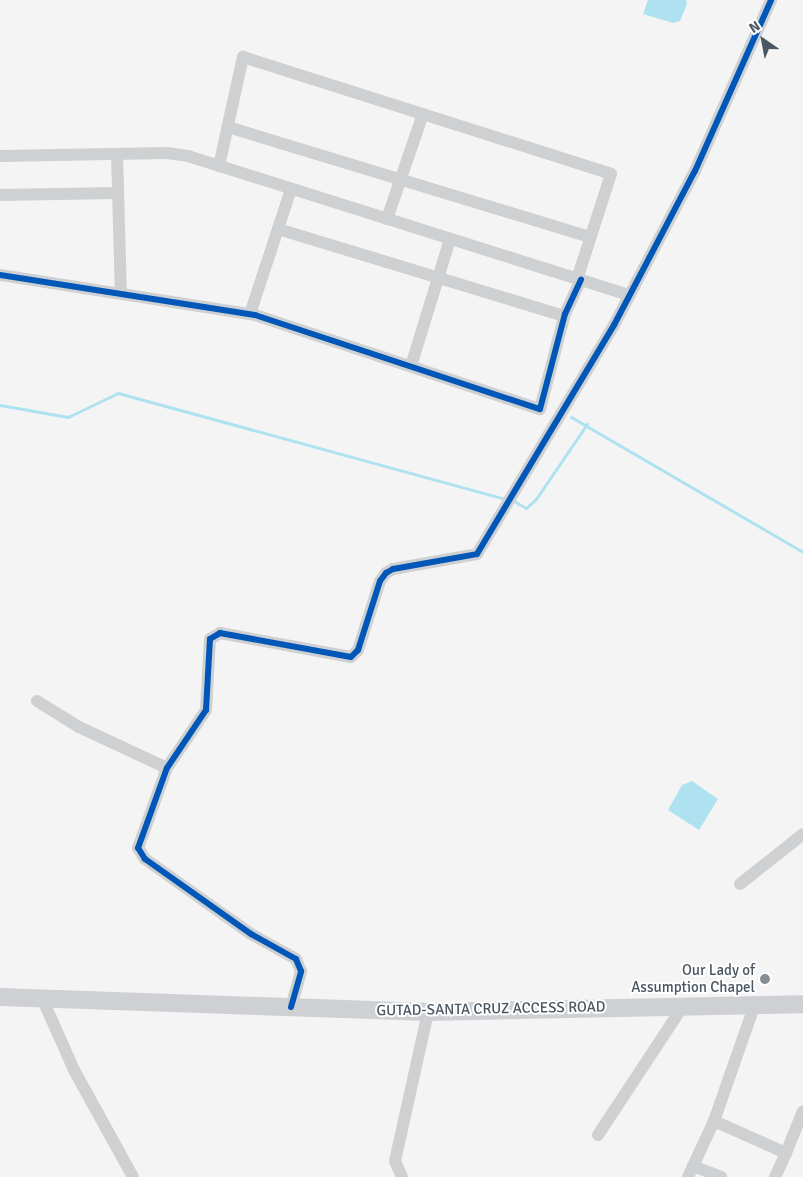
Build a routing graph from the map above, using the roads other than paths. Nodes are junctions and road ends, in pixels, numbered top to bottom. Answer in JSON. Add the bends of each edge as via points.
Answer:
{"nodes":[{"id":1,"x":771,"y":0,"type":"edge"},
{"id":2,"x":423,"y":114,"type":"junction"},
{"id":3,"x":228,"y":127,"type":"junction"},
{"id":4,"x":117,"y":154,"type":"junction"},
{"id":5,"x":0,"y":156,"type":"edge"},
{"id":6,"x":219,"y":166,"type":"junction"},
{"id":7,"x":400,"y":179,"type":"junction"},
{"id":8,"x":292,"y":189,"type":"junction"},
{"id":9,"x":118,"y":194,"type":"junction"},
{"id":10,"x":0,"y":195,"type":"edge"},
{"id":11,"x":387,"y":219,"type":"junction"},
{"id":12,"x":278,"y":230,"type":"junction"},
{"id":13,"x":590,"y":237,"type":"junction"},
{"id":14,"x":450,"y":239,"type":"junction"},
{"id":15,"x":0,"y":275,"type":"edge"},
{"id":16,"x":438,"y":278,"type":"junction"},
{"id":17,"x":579,"y":279,"type":"junction"},
{"id":18,"x":121,"y":293,"type":"junction"},
{"id":19,"x":630,"y":295,"type":"junction"},
{"id":20,"x":250,"y":314,"type":"junction"},
{"id":21,"x":564,"y":316,"type":"junction"},
{"id":22,"x":411,"y":366,"type":"junction"},
{"id":23,"x":37,"y":701,"type":"dead end"},
{"id":24,"x":166,"y":768,"type":"junction"},
{"id":25,"x":803,"y":834,"type":"edge"},
{"id":26,"x":740,"y":884,"type":"dead end"},
{"id":27,"x":0,"y":997,"type":"edge"},
{"id":28,"x":42,"y":998,"type":"junction"},
{"id":29,"x":755,"y":1004,"type":"junction"},
{"id":30,"x":803,"y":1004,"type":"edge"},
{"id":31,"x":683,"y":1006,"type":"junction"},
{"id":32,"x":291,"y":1007,"type":"junction"},
{"id":33,"x":428,"y":1012,"type":"junction"},
{"id":34,"x":803,"y":1111,"type":"edge"},
{"id":35,"x":714,"y":1121,"type":"junction"},
{"id":36,"x":598,"y":1135,"type":"dead end"},
{"id":37,"x":786,"y":1153,"type":"junction"},
{"id":38,"x":690,"y":1172,"type":"edge"},
{"id":39,"x":133,"y":1177,"type":"edge"},
{"id":40,"x":402,"y":1177,"type":"edge"},
{"id":41,"x":721,"y":1177,"type":"edge"},
{"id":42,"x":775,"y":1177,"type":"edge"}],
"edges":[{"from":1,"to":19,"type":"street","via":[[695,171]]},
{"from":2,"to":3,"type":"street","via":[[243,57]]},
{"from":2,"to":7,"type":"street"},
{"from":2,"to":13,"type":"street","via":[[611,174]]},
{"from":3,"to":6,"type":"street"},
{"from":3,"to":7,"type":"street"},
{"from":4,"to":5,"type":"street"},
{"from":4,"to":6,"type":"street","via":[[180,154]]},
{"from":4,"to":9,"type":"street"},
{"from":6,"to":8,"type":"street"},
{"from":7,"to":11,"type":"street"},
{"from":7,"to":13,"type":"street"},
{"from":8,"to":11,"type":"street"},
{"from":8,"to":12,"type":"street"},
{"from":9,"to":10,"type":"street"},
{"from":9,"to":18,"type":"street"},
{"from":11,"to":14,"type":"street"},
{"from":12,"to":16,"type":"street"},
{"from":12,"to":20,"type":"street"},
{"from":13,"to":17,"type":"street"},
{"from":14,"to":16,"type":"street"},
{"from":14,"to":17,"type":"street"},
{"from":15,"to":18,"type":"street"},
{"from":16,"to":21,"type":"street"},
{"from":16,"to":22,"type":"street"},
{"from":17,"to":19,"type":"street"},
{"from":17,"to":21,"type":"street"},
{"from":18,"to":20,"type":"street"},
{"from":19,"to":24,"type":"street","via":[[592,366],[473,556],[393,569],[386,573],[380,581],[358,650],[351,657],[220,633],[213,636],[208,643],[206,710]]},
{"from":20,"to":22,"type":"street"},
{"from":21,"to":22,"type":"street","via":[[540,409]]},
{"from":23,"to":24,"type":"street","via":[[79,727]]},
{"from":24,"to":32,"type":"street","via":[[138,848],[145,859],[251,934],[296,959],[301,971]]},
{"from":25,"to":26,"type":"street"},
{"from":27,"to":28,"type":"main road","name":"GUTAD-SANTA CRUZ ACCESS ROAD"},
{"from":28,"to":32,"type":"main road","name":"GUTAD-SANTA CRUZ ACCESS ROAD"},
{"from":28,"to":39,"type":"street","via":[[74,1070]]},
{"from":29,"to":30,"type":"main road","name":"GUTAD-SANTA CRUZ ACCESS ROAD"},
{"from":29,"to":31,"type":"main road","name":"GUTAD-SANTA CRUZ ACCESS ROAD"},
{"from":29,"to":35,"type":"street"},
{"from":31,"to":33,"type":"main road","name":"GUTAD-SANTA CRUZ ACCESS ROAD"},
{"from":31,"to":36,"type":"street"},
{"from":32,"to":33,"type":"main road","name":"GUTAD-SANTA CRUZ ACCESS ROAD"},
{"from":33,"to":40,"type":"street","via":[[395,1161]]},
{"from":34,"to":37,"type":"street"},
{"from":35,"to":37,"type":"street"},
{"from":35,"to":38,"type":"street"},
{"from":37,"to":42,"type":"street"},
{"from":38,"to":41,"type":"street"}]}
